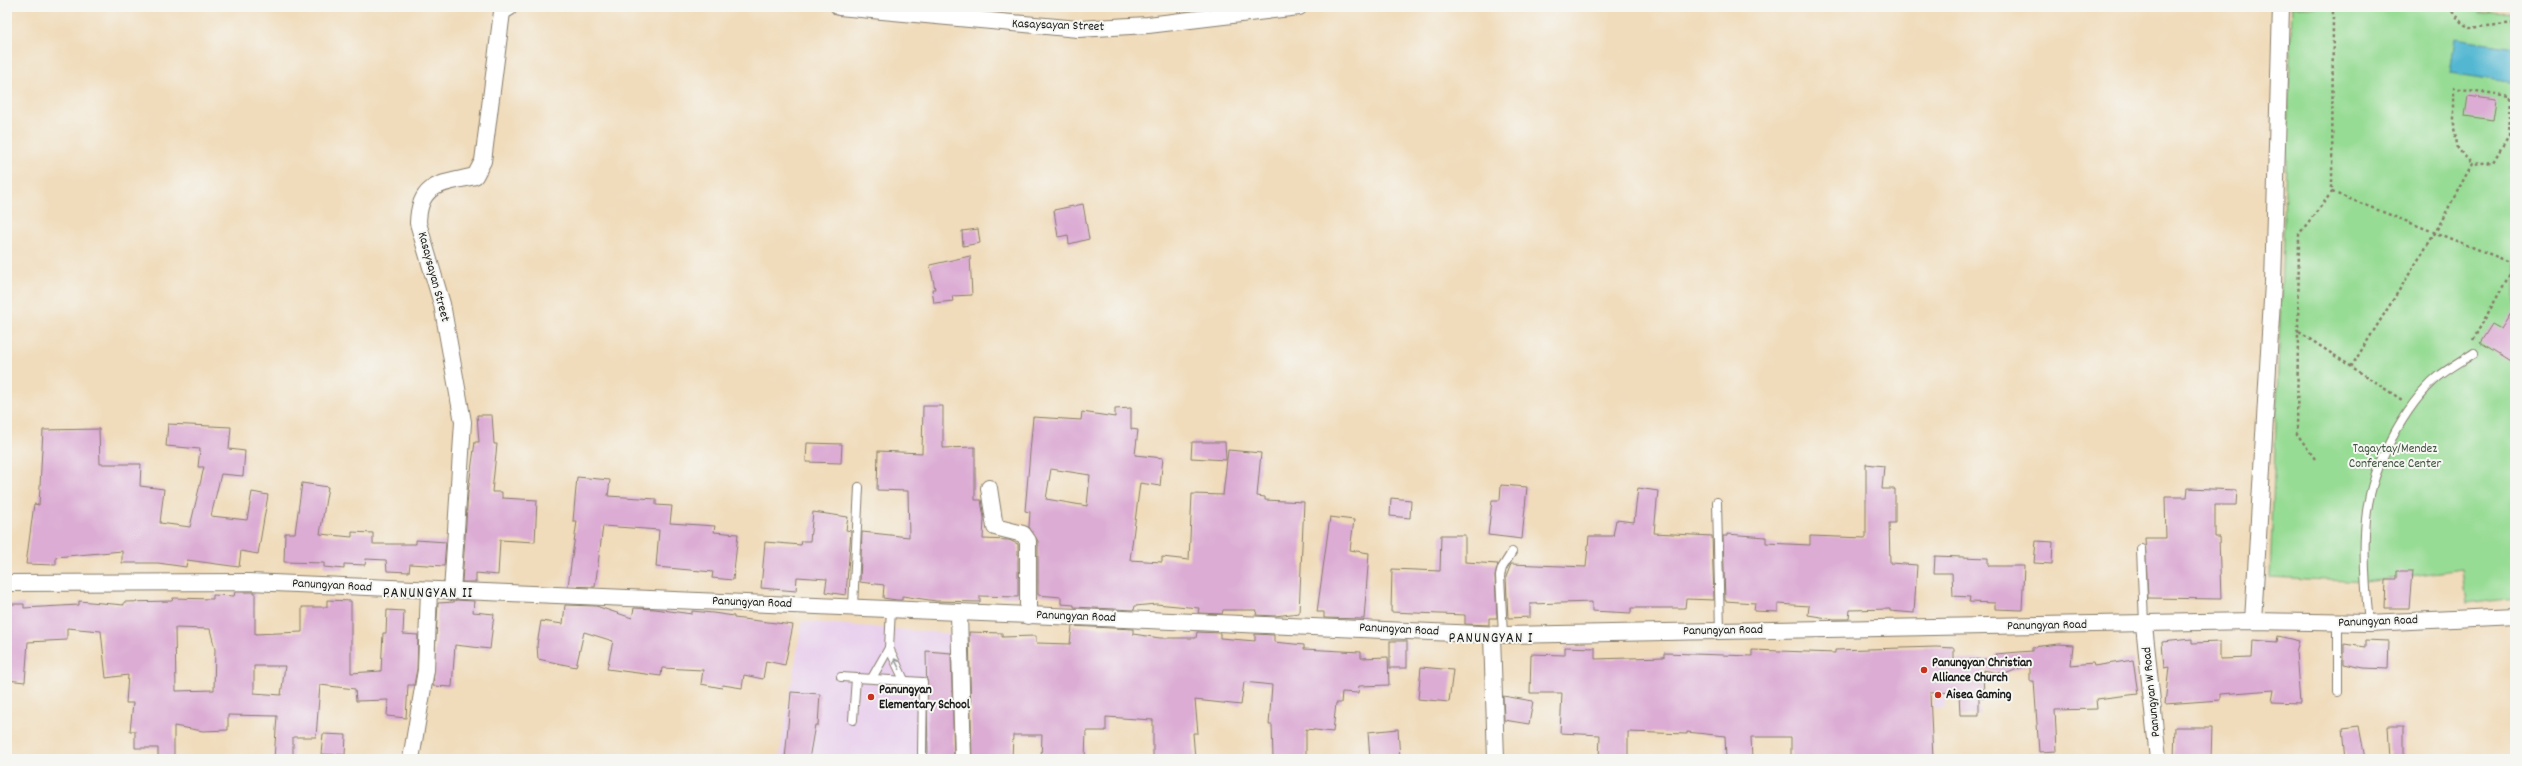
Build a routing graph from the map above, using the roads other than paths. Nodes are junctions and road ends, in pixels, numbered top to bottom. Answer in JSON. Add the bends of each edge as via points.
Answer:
{"nodes":[{"id":1,"x":510,"y":7,"type":"edge"},
{"id":2,"x":839,"y":7,"type":"edge"},
{"id":3,"x":1299,"y":7,"type":"edge"},
{"id":4,"x":2281,"y":7,"type":"edge"},
{"id":5,"x":2474,"y":353,"type":"dead end"},
{"id":6,"x":859,"y":488,"type":"dead end"},
{"id":7,"x":989,"y":488,"type":"dead end"},
{"id":8,"x":1717,"y":502,"type":"dead end"},
{"id":9,"x":2141,"y":549,"type":"dead end"},
{"id":10,"x":1512,"y":552,"type":"dead end"},
{"id":11,"x":7,"y":583,"type":"edge"},
{"id":12,"x":429,"y":590,"type":"junction"},
{"id":13,"x":452,"y":592,"type":"junction"},
{"id":14,"x":853,"y":606,"type":"junction"},
{"id":15,"x":891,"y":609,"type":"junction"},
{"id":16,"x":959,"y":614,"type":"junction"},
{"id":17,"x":1028,"y":616,"type":"junction"},
{"id":18,"x":2515,"y":616,"type":"edge"},
{"id":19,"x":2253,"y":621,"type":"junction"},
{"id":20,"x":2338,"y":623,"type":"junction"},
{"id":21,"x":2368,"y":623,"type":"junction"},
{"id":22,"x":2144,"y":625,"type":"junction"},
{"id":23,"x":1720,"y":632,"type":"junction"},
{"id":24,"x":1498,"y":635,"type":"junction"},
{"id":25,"x":889,"y":648,"type":"junction"},
{"id":26,"x":841,"y":677,"type":"dead end"},
{"id":27,"x":856,"y":678,"type":"junction"},
{"id":28,"x":872,"y":678,"type":"junction"},
{"id":29,"x":904,"y":680,"type":"junction"},
{"id":30,"x":2338,"y":692,"type":"dead end"},
{"id":31,"x":853,"y":720,"type":"dead end"},
{"id":32,"x":922,"y":753,"type":"dead end"},
{"id":33,"x":411,"y":759,"type":"edge"},
{"id":34,"x":963,"y":759,"type":"edge"},
{"id":35,"x":1496,"y":759,"type":"edge"},
{"id":36,"x":2158,"y":759,"type":"edge"}],
"edges":[{"from":1,"to":13,"type":"street","name":"Kasaysayan Street","via":[[502,12],[484,161],[475,176],[433,186],[422,196],[418,211],[418,223],[442,304],[463,422]]},
{"from":2,"to":3,"type":"street","name":"Kasaysayan Street","via":[[1078,29],[1148,25]]},
{"from":4,"to":19,"type":"street","via":[[2273,283]]},
{"from":5,"to":21,"type":"lane","via":[[2438,377],[2400,421],[2372,490],[2367,511],[2365,582]]},
{"from":6,"to":14,"type":"lane"},
{"from":7,"to":17,"type":"street","via":[[995,527],[1023,534],[1028,541]]},
{"from":8,"to":23,"type":"lane"},
{"from":9,"to":22,"type":"lane"},
{"from":10,"to":24,"type":"lane","via":[[1500,576]]},
{"from":11,"to":12,"type":"street","name":"Panungyan Road","via":[[248,582]]},
{"from":12,"to":13,"type":"street","name":"Panungyan Road"},
{"from":12,"to":33,"type":"street","via":[[426,670]]},
{"from":13,"to":14,"type":"street","name":"Panungyan Road"},
{"from":14,"to":15,"type":"street","name":"Panungyan Road"},
{"from":15,"to":16,"type":"street","name":"Panungyan Road"},
{"from":15,"to":25,"type":"lane"},
{"from":16,"to":17,"type":"street","name":"Panungyan Road"},
{"from":16,"to":34,"type":"street"},
{"from":17,"to":24,"type":"street","name":"Panungyan Road"},
{"from":18,"to":21,"type":"street","name":"Panungyan Road"},
{"from":19,"to":20,"type":"street","name":"Panungyan Road"},
{"from":19,"to":22,"type":"street","name":"Panungyan Road"},
{"from":20,"to":21,"type":"street","name":"Panungyan Road"},
{"from":20,"to":30,"type":"lane"},
{"from":22,"to":23,"type":"street","name":"Panungyan Road"},
{"from":22,"to":36,"type":"street","name":"Panungyan W Road"},
{"from":23,"to":24,"type":"street","name":"Panungyan Road"},
{"from":24,"to":35,"type":"street"},
{"from":25,"to":28,"type":"lane"},
{"from":29,"to":25,"type":"lane","one_way":true},
{"from":26,"to":27,"type":"lane"},
{"from":27,"to":28,"type":"lane"},
{"from":27,"to":31,"type":"lane"},
{"from":28,"to":29,"type":"lane"},
{"from":29,"to":32,"type":"lane","via":[[923,682]]}]}
